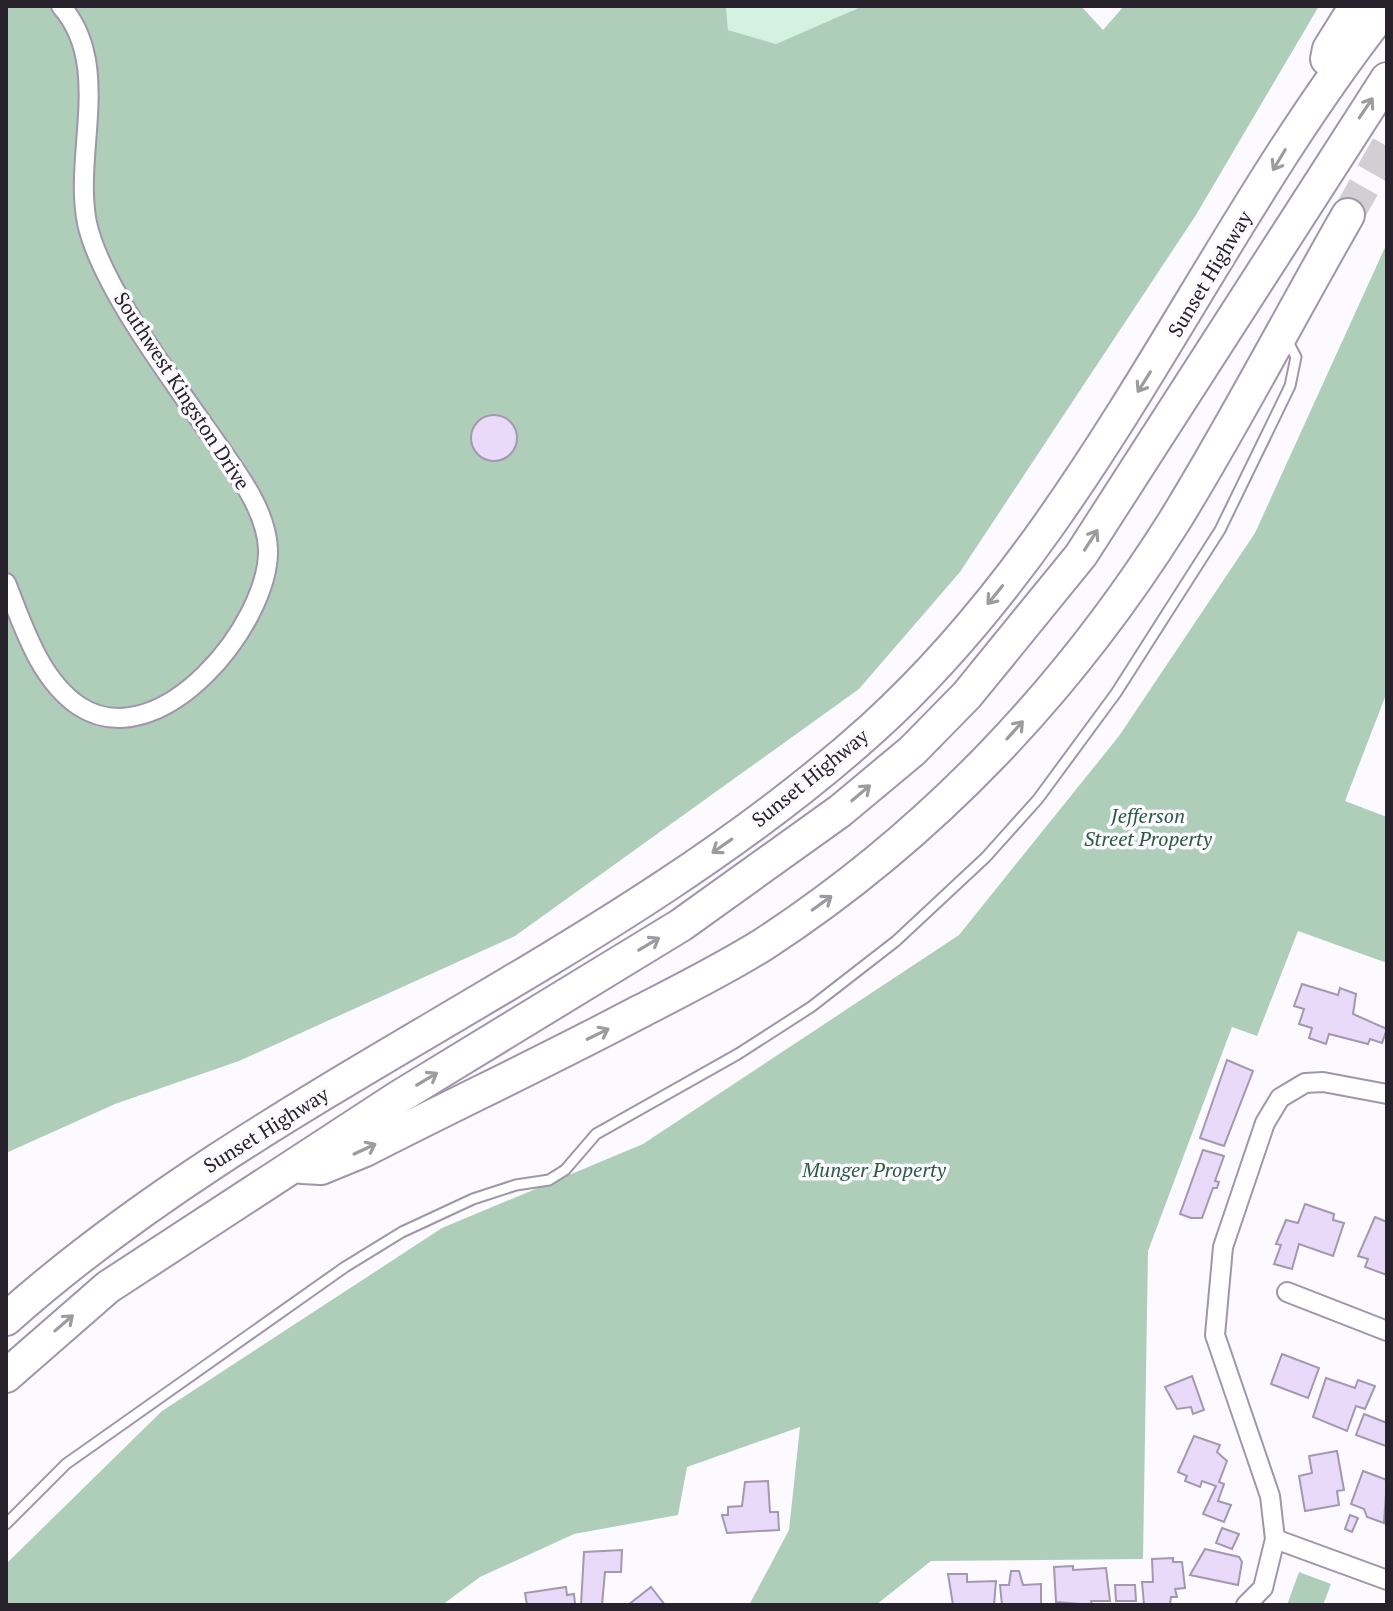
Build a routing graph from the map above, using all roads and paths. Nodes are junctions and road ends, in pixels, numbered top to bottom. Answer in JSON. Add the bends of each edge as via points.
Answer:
{"nodes":[{"id":1,"x":61,"y":6,"type":"edge"},
{"id":2,"x":1356,"y":6,"type":"edge"},
{"id":3,"x":1387,"y":6,"type":"edge"},
{"id":4,"x":1387,"y":79,"type":"edge"},
{"id":5,"x":1320,"y":94,"type":"junction"},
{"id":6,"x":1348,"y":215,"type":"tunnel mouth"},
{"id":7,"x":1281,"y":333,"type":"junction"},
{"id":8,"x":6,"y":583,"type":"edge"},
{"id":9,"x":1387,"y":1094,"type":"edge"},
{"id":10,"x":291,"y":1166,"type":"junction"},
{"id":11,"x":1287,"y":1292,"type":"dead end"},
{"id":12,"x":6,"y":1319,"type":"edge"},
{"id":13,"x":1387,"y":1331,"type":"edge"},
{"id":14,"x":6,"y":1376,"type":"edge"},
{"id":15,"x":6,"y":1524,"type":"edge"},
{"id":16,"x":1275,"y":1539,"type":"junction"},
{"id":17,"x":1387,"y":1580,"type":"edge"},
{"id":18,"x":1246,"y":1605,"type":"edge"}],
"edges":[{"from":1,"to":8,"type":"street","name":"Southwest Kingston Drive","via":[[79,30],[88,77],[85,196],[93,244],[162,364],[240,477],[265,530],[268,559],[257,603],[219,661],[163,706],[115,717],[78,705],[51,678]]},
{"from":2,"to":5,"type":"highway","via":[[1329,49]]},
{"from":3,"to":5,"type":"highway","name":"Sunset Highway"},
{"from":10,"to":4,"type":"highway","name":"Sunset Highway","one_way":true,"via":[[681,925],[815,830],[912,751],[967,695],[1081,555]]},
{"from":5,"to":12,"type":"highway","name":"Sunset Highway","one_way":true,"via":[[1126,410],[1042,536],[957,641],[873,728],[772,811],[684,872],[142,1210]]},
{"from":6,"to":7,"type":"highway"},
{"from":10,"to":7,"type":"highway","one_way":true,"via":[[321,1168],[365,1150],[708,976],[813,910],[912,833],[1012,734],[1093,637],[1175,519]]},
{"from":7,"to":15,"type":"lane","via":[[1296,357],[1290,386],[1189,583],[1038,799],[934,906],[865,968],[811,1007],[596,1134],[557,1175],[473,1199],[402,1232],[345,1267],[66,1464]]},
{"from":9,"to":16,"type":"street","via":[[1323,1082],[1305,1083],[1280,1098],[1265,1123],[1223,1247],[1215,1335],[1270,1496]]},
{"from":14,"to":10,"type":"highway","name":"Sunset Highway","one_way":true,"via":[[108,1287]]},
{"from":11,"to":13,"type":"street"},
{"from":16,"to":17,"type":"street"},
{"from":16,"to":18,"type":"street","via":[[1263,1588]]}]}
